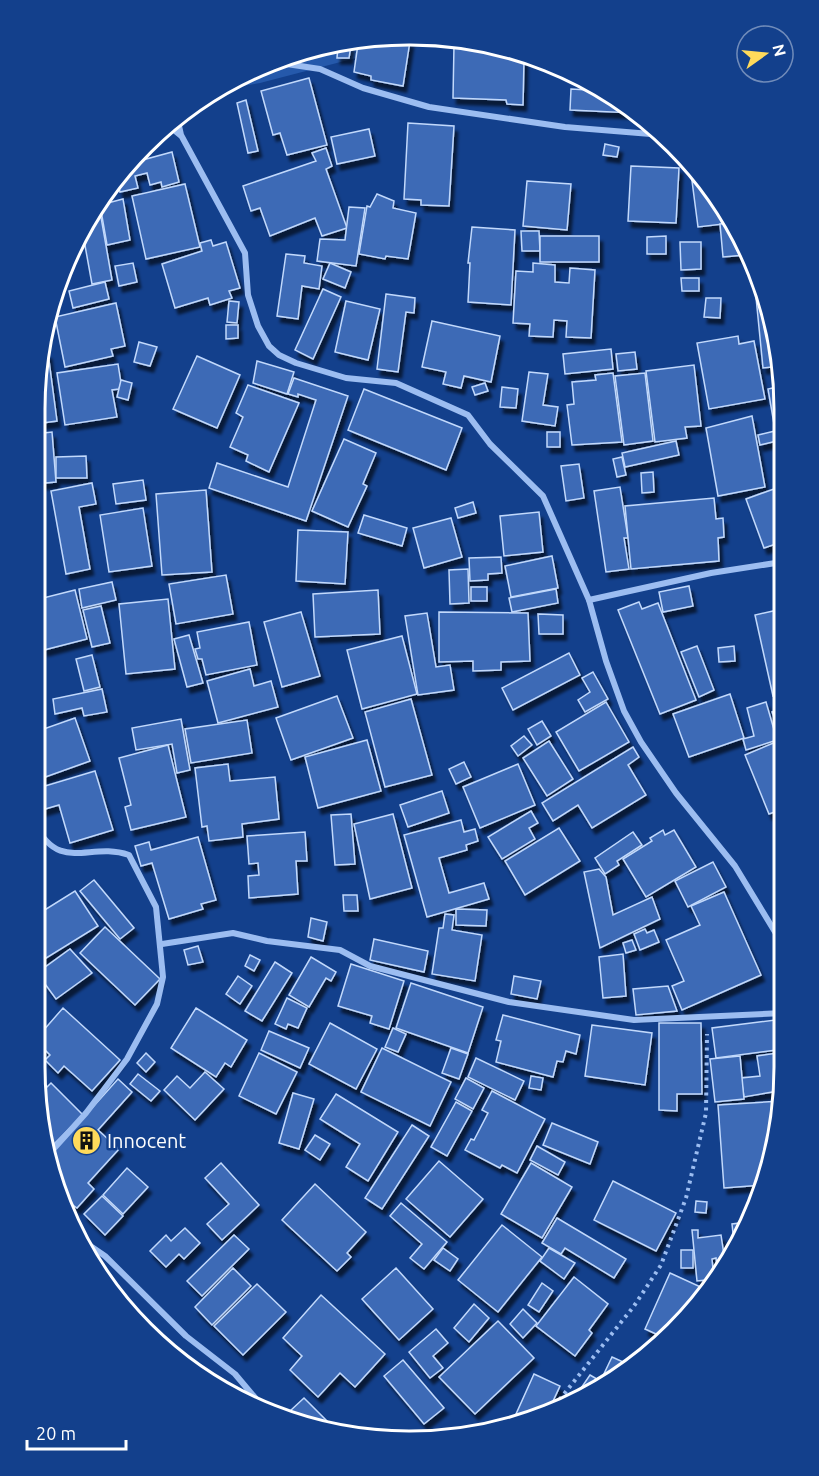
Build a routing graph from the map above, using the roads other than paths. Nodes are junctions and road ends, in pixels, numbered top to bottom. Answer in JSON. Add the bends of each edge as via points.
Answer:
{"nodes":[{"id":1,"x":291,"y":65,"type":"edge"},
{"id":2,"x":179,"y":127,"type":"edge"},
{"id":3,"x":175,"y":130,"type":"edge"},
{"id":4,"x":649,"y":134,"type":"edge"},
{"id":5,"x":181,"y":135,"type":"junction"},
{"id":6,"x":774,"y":563,"type":"edge"},
{"id":7,"x":589,"y":600,"type":"junction"},
{"id":8,"x":45,"y":843,"type":"edge"},
{"id":9,"x":774,"y":930,"type":"edge"},
{"id":10,"x":162,"y":944,"type":"junction"},
{"id":11,"x":774,"y":1013,"type":"edge"},
{"id":12,"x":54,"y":1148,"type":"edge"},
{"id":13,"x":94,"y":1248,"type":"edge"},
{"id":14,"x":253,"y":1395,"type":"edge"}],
"edges":[{"from":1,"to":4,"type":"street","via":[[321,69],[363,88],[429,106],[565,127]]},
{"from":2,"to":5,"type":"street"},
{"from":3,"to":5,"type":"street"},
{"from":5,"to":7,"type":"street","via":[[245,253],[248,295],[269,346],[296,363],[345,378],[396,383],[468,415],[490,444],[543,496]]},
{"from":6,"to":7,"type":"street"},
{"from":7,"to":9,"type":"street","via":[[624,711],[640,742],[735,866]]},
{"from":8,"to":10,"type":"street","via":[[62,852],[117,850],[129,855],[156,907]]},
{"from":10,"to":11,"type":"street","via":[[233,933],[340,950],[370,966],[509,1002],[634,1020]]},
{"from":10,"to":12,"type":"street","via":[[163,977],[157,1004],[126,1059]]},
{"from":13,"to":14,"type":"street","via":[[186,1336],[235,1374]]}]}
